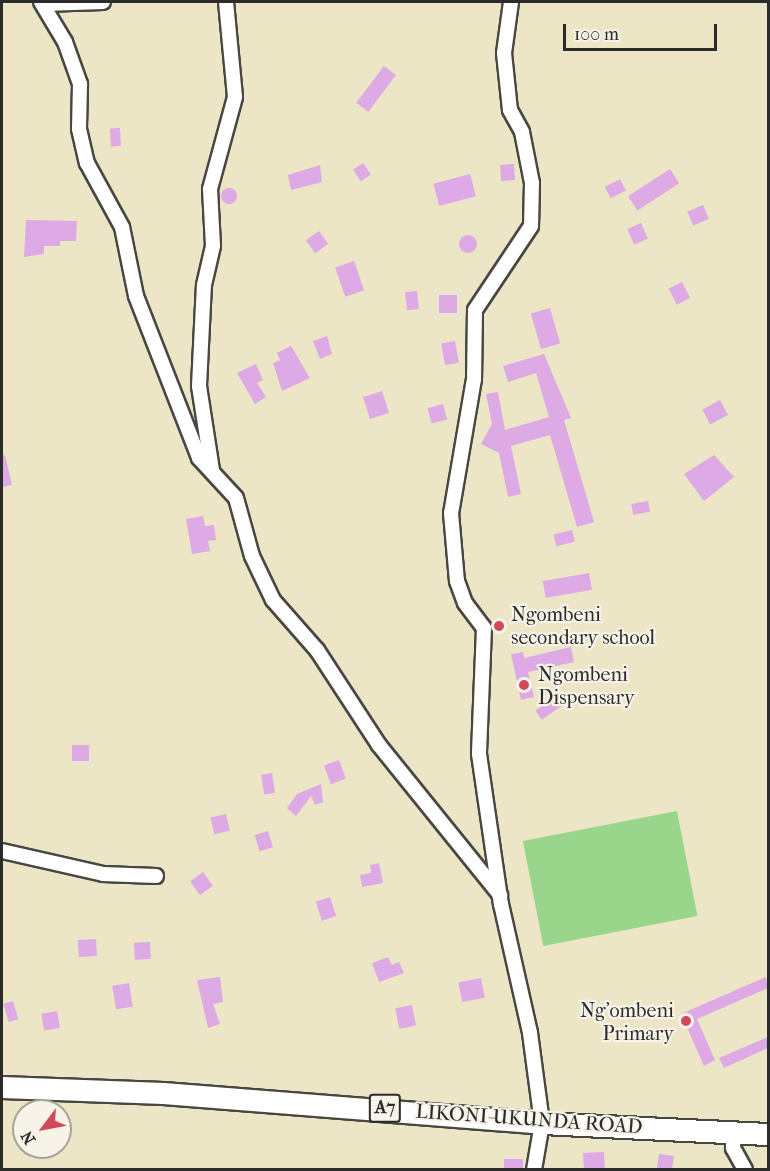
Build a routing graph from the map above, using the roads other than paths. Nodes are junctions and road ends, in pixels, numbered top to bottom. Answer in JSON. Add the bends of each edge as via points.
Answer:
{"nodes":[{"id":1,"x":103,"y":2,"type":"edge"},
{"id":2,"x":226,"y":2,"type":"edge"},
{"id":3,"x":511,"y":2,"type":"edge"},
{"id":4,"x":42,"y":3,"type":"edge"},
{"id":5,"x":212,"y":472,"type":"junction"},
{"id":6,"x":2,"y":851,"type":"edge"},
{"id":7,"x":156,"y":876,"type":"dead end"},
{"id":8,"x":500,"y":895,"type":"junction"},
{"id":9,"x":2,"y":1087,"type":"edge"},
{"id":10,"x":542,"y":1123,"type":"junction"},
{"id":11,"x":734,"y":1132,"type":"junction"},
{"id":12,"x":768,"y":1134,"type":"edge"},
{"id":13,"x":534,"y":1170,"type":"edge"},
{"id":14,"x":745,"y":1170,"type":"edge"}],
"edges":[{"from":1,"to":4,"type":"street"},
{"from":2,"to":5,"type":"street","via":[[235,98],[210,189],[213,246],[204,285],[200,386]]},
{"from":3,"to":8,"type":"street","via":[[504,53],[510,110],[522,132],[532,183],[531,226],[475,310],[474,379],[451,513],[457,581],[465,603],[484,628],[479,754]]},
{"from":4,"to":5,"type":"street","via":[[65,42],[80,84],[79,129],[87,163],[123,227],[136,296],[199,458]]},
{"from":5,"to":8,"type":"street","via":[[236,498],[252,556],[273,600],[317,650],[380,745]]},
{"from":6,"to":7,"type":"street","via":[[103,874]]},
{"from":8,"to":10,"type":"street","via":[[530,1033]]},
{"from":9,"to":10,"type":"highway","name":"LIKONI-UKUNDA ROAD","number":"A7","via":[[198,1095]]},
{"from":10,"to":11,"type":"highway","name":"LIKONI-UKUNDA ROAD","number":"A7"},
{"from":10,"to":13,"type":"street"},
{"from":11,"to":12,"type":"highway","name":"LIKONI-UKUNDA ROAD","number":"A7"},
{"from":11,"to":14,"type":"street","via":[[733,1148]]}]}
